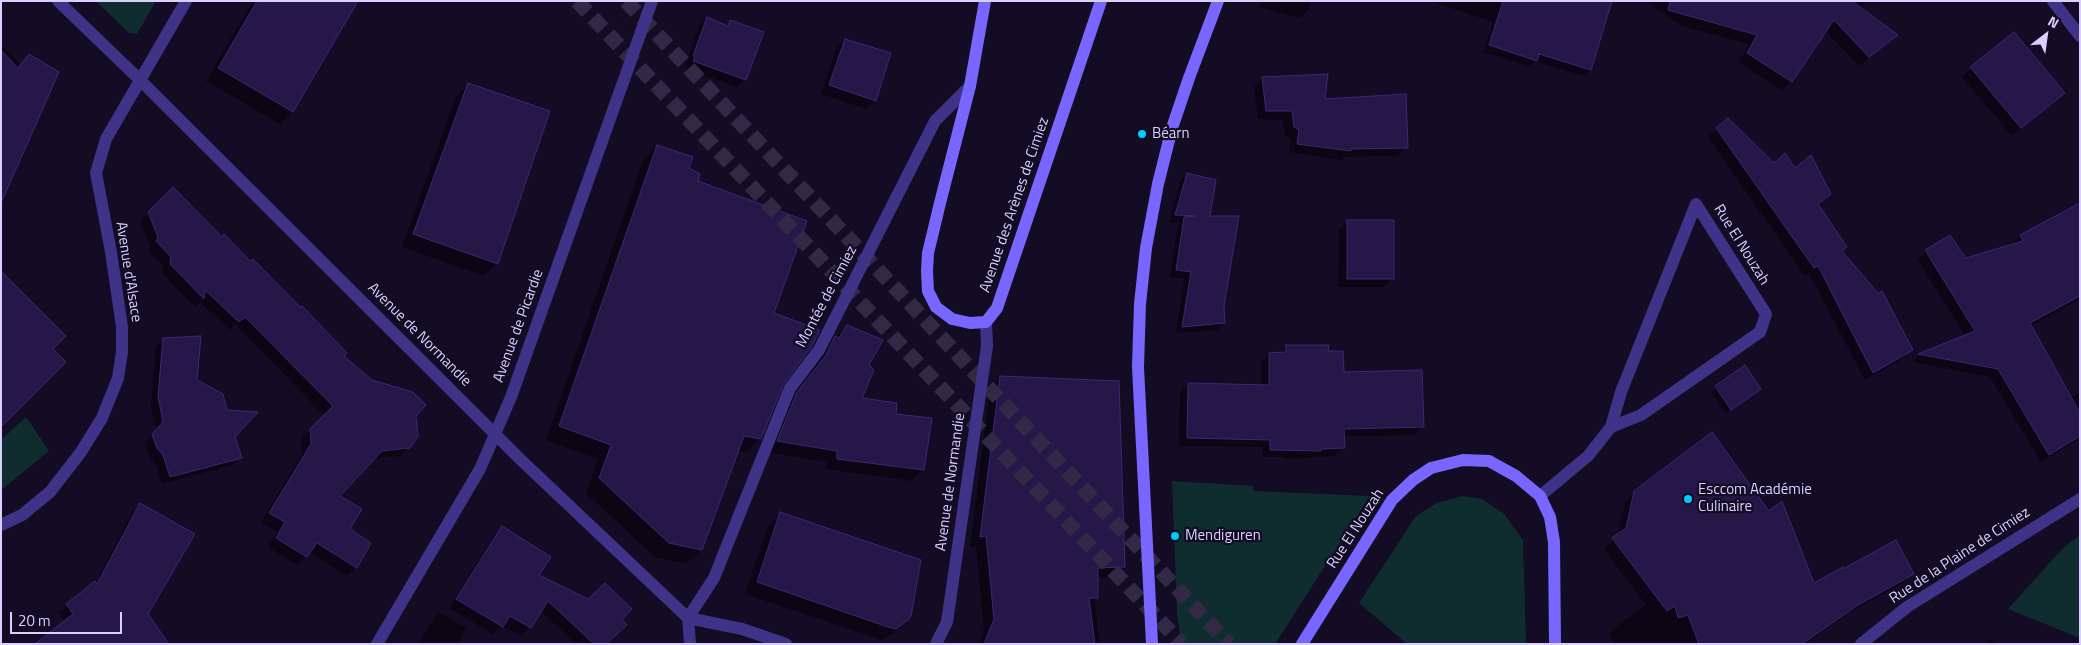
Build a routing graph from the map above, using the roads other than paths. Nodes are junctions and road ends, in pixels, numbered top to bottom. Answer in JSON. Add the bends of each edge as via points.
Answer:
{"nodes":[{"id":1,"x":58,"y":1,"type":"edge"},
{"id":2,"x":186,"y":1,"type":"edge"},
{"id":3,"x":652,"y":1,"type":"edge"},
{"id":4,"x":985,"y":1,"type":"edge"},
{"id":5,"x":1101,"y":1,"type":"edge"},
{"id":6,"x":1218,"y":1,"type":"edge"},
{"id":7,"x":2053,"y":1,"type":"edge"},
{"id":8,"x":2080,"y":36,"type":"edge"},
{"id":9,"x":140,"y":80,"type":"junction"},
{"id":10,"x":970,"y":86,"type":"junction"},
{"id":11,"x":986,"y":322,"type":"junction"},
{"id":12,"x":1611,"y":427,"type":"junction"},
{"id":13,"x":496,"y":433,"type":"junction"},
{"id":14,"x":1540,"y":496,"type":"junction"},
{"id":15,"x":2080,"y":499,"type":"edge"},
{"id":16,"x":1,"y":526,"type":"edge"},
{"id":17,"x":688,"y":618,"type":"junction"},
{"id":18,"x":377,"y":644,"type":"edge"},
{"id":19,"x":690,"y":644,"type":"edge"},
{"id":20,"x":786,"y":644,"type":"edge"},
{"id":21,"x":936,"y":644,"type":"edge"},
{"id":22,"x":1152,"y":644,"type":"edge"},
{"id":23,"x":1302,"y":644,"type":"edge"},
{"id":24,"x":1555,"y":644,"type":"edge"},
{"id":25,"x":1860,"y":644,"type":"edge"}],
"edges":[{"from":1,"to":9,"type":"street","name":"Avenue de Normandie"},
{"from":2,"to":9,"type":"street","name":"Avenue d'Alsace"},
{"from":3,"to":13,"type":"street","name":"Avenue de Picardie"},
{"from":4,"to":10,"type":"street"},
{"from":5,"to":11,"type":"street","name":"Avenue des Arènes de Cimiez","via":[[997,308]]},
{"from":6,"to":22,"type":"street","via":[[1172,128],[1146,248],[1140,304],[1138,367]]},
{"from":7,"to":8,"type":"street"},
{"from":9,"to":13,"type":"street","name":"Avenue de Normandie"},
{"from":9,"to":16,"type":"street","name":"Avenue d'Alsace","via":[[106,139],[96,173],[122,327],[118,378],[102,418],[50,492],[22,515]]},
{"from":10,"to":11,"type":"street","via":[[928,254],[928,291],[936,307],[952,319]]},
{"from":10,"to":17,"type":"street","name":"Montée de Cimiez","via":[[935,121],[819,350],[790,388],[714,578]]},
{"from":11,"to":21,"type":"street","name":"Avenue de Normandie","via":[[988,346],[947,622]]},
{"from":12,"to":12,"type":"street","name":"Rue El Nouzah","via":[[1641,415],[1760,332],[1766,314],[1696,204],[1621,392]]},
{"from":12,"to":14,"type":"street","name":"Rue El Nouzah","via":[[1588,456]]},
{"from":13,"to":17,"type":"street","name":"Avenue de Normandie"},
{"from":13,"to":18,"type":"street","name":"Avenue de Picardie","via":[[480,469]]},
{"from":14,"to":23,"type":"street","name":"Rue El Nouzah","via":[[1516,476],[1489,461],[1463,460],[1431,468],[1412,480],[1392,500]]},
{"from":14,"to":24,"type":"street","name":"Rue El Nouzah","via":[[1550,517],[1554,542]]},
{"from":15,"to":25,"type":"street","name":"Rue de la Plaine de Cimiez","via":[[1907,607]]},
{"from":17,"to":19,"type":"street"},
{"from":17,"to":20,"type":"street","via":[[742,629]]}]}
